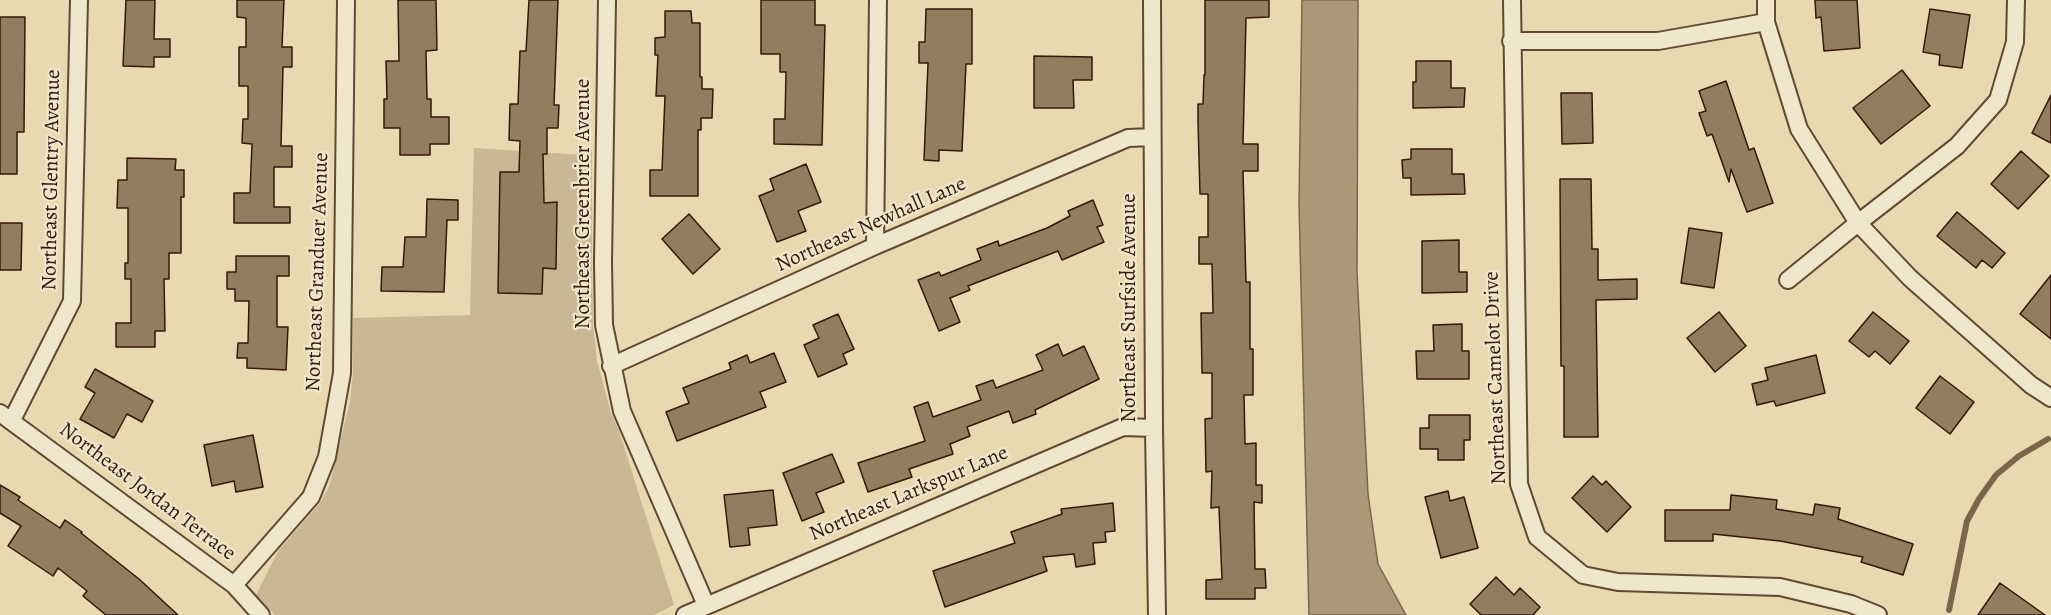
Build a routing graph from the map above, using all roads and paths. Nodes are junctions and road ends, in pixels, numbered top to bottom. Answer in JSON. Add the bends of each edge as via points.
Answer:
{"nodes":[{"id":1,"x":79,"y":0,"type":"edge"},
{"id":2,"x":346,"y":0,"type":"edge"},
{"id":3,"x":607,"y":0,"type":"edge"},
{"id":4,"x":878,"y":0,"type":"edge"},
{"id":5,"x":1152,"y":0,"type":"edge"},
{"id":6,"x":1512,"y":0,"type":"edge"},
{"id":7,"x":1766,"y":0,"type":"edge"},
{"id":8,"x":2016,"y":0,"type":"edge"},
{"id":9,"x":1766,"y":22,"type":"junction"},
{"id":10,"x":1511,"y":40,"type":"junction"},
{"id":11,"x":1152,"y":137,"type":"junction"},
{"id":12,"x":1858,"y":223,"type":"junction"},
{"id":13,"x":875,"y":246,"type":"junction"},
{"id":14,"x":1788,"y":280,"type":"dead end"},
{"id":15,"x":611,"y":366,"type":"junction"},
{"id":16,"x":2051,"y":398,"type":"edge"},
{"id":17,"x":6,"y":416,"type":"edge"},
{"id":18,"x":1154,"y":428,"type":"junction"},
{"id":19,"x":234,"y":585,"type":"junction"},
{"id":20,"x":706,"y":605,"type":"junction"},
{"id":21,"x":261,"y":615,"type":"edge"},
{"id":22,"x":685,"y":615,"type":"edge"},
{"id":23,"x":1158,"y":615,"type":"edge"},
{"id":24,"x":1878,"y":615,"type":"edge"}],
"edges":[{"from":1,"to":17,"type":"street","name":"Northeast Glentry Avenue","via":[[72,301]]},
{"from":2,"to":19,"type":"street","name":"Northeast Granduer Avenue","via":[[342,373],[327,457],[311,497]]},
{"from":3,"to":15,"type":"street","name":"Northeast Greenbrier Avenue","via":[[603,262],[604,325]]},
{"from":4,"to":13,"type":"street"},
{"from":5,"to":11,"type":"street","name":"Northeast Surfside Avenue"},
{"from":6,"to":10,"type":"street","name":"Northeast Camelot Drive"},
{"from":7,"to":9,"type":"street"},
{"from":8,"to":12,"type":"street","via":[[2015,42],[1998,100],[1957,146]]},
{"from":9,"to":10,"type":"street","via":[[1658,40]]},
{"from":9,"to":12,"type":"street","via":[[1798,129]]},
{"from":10,"to":24,"type":"street","name":"Northeast Camelot Drive","via":[[1519,484],[1537,537],[1583,574],[1618,582],[1780,587],[1851,604]]},
{"from":11,"to":13,"type":"street","name":"Northeast Newhall Lane","via":[[1128,138]]},
{"from":11,"to":18,"type":"street","name":"Northeast Surfside Avenue"},
{"from":12,"to":14,"type":"street"},
{"from":12,"to":16,"type":"street","via":[[1910,278],[2031,385]]},
{"from":13,"to":15,"type":"street","name":"Northeast Newhall Lane"},
{"from":15,"to":20,"type":"street","name":"Northeast Greenbrier Avenue","via":[[622,411]]},
{"from":17,"to":19,"type":"street","name":"Northeast Jordan Terrace"},
{"from":18,"to":20,"type":"street","name":"Northeast Larkspur Lane","via":[[1123,428]]},
{"from":18,"to":23,"type":"street","name":"Northeast Surfside Avenue"},
{"from":19,"to":21,"type":"street","name":"Northeast Jordan Terrace"},
{"from":20,"to":22,"type":"street","name":"Northeast Larkspur Lane"}]}
